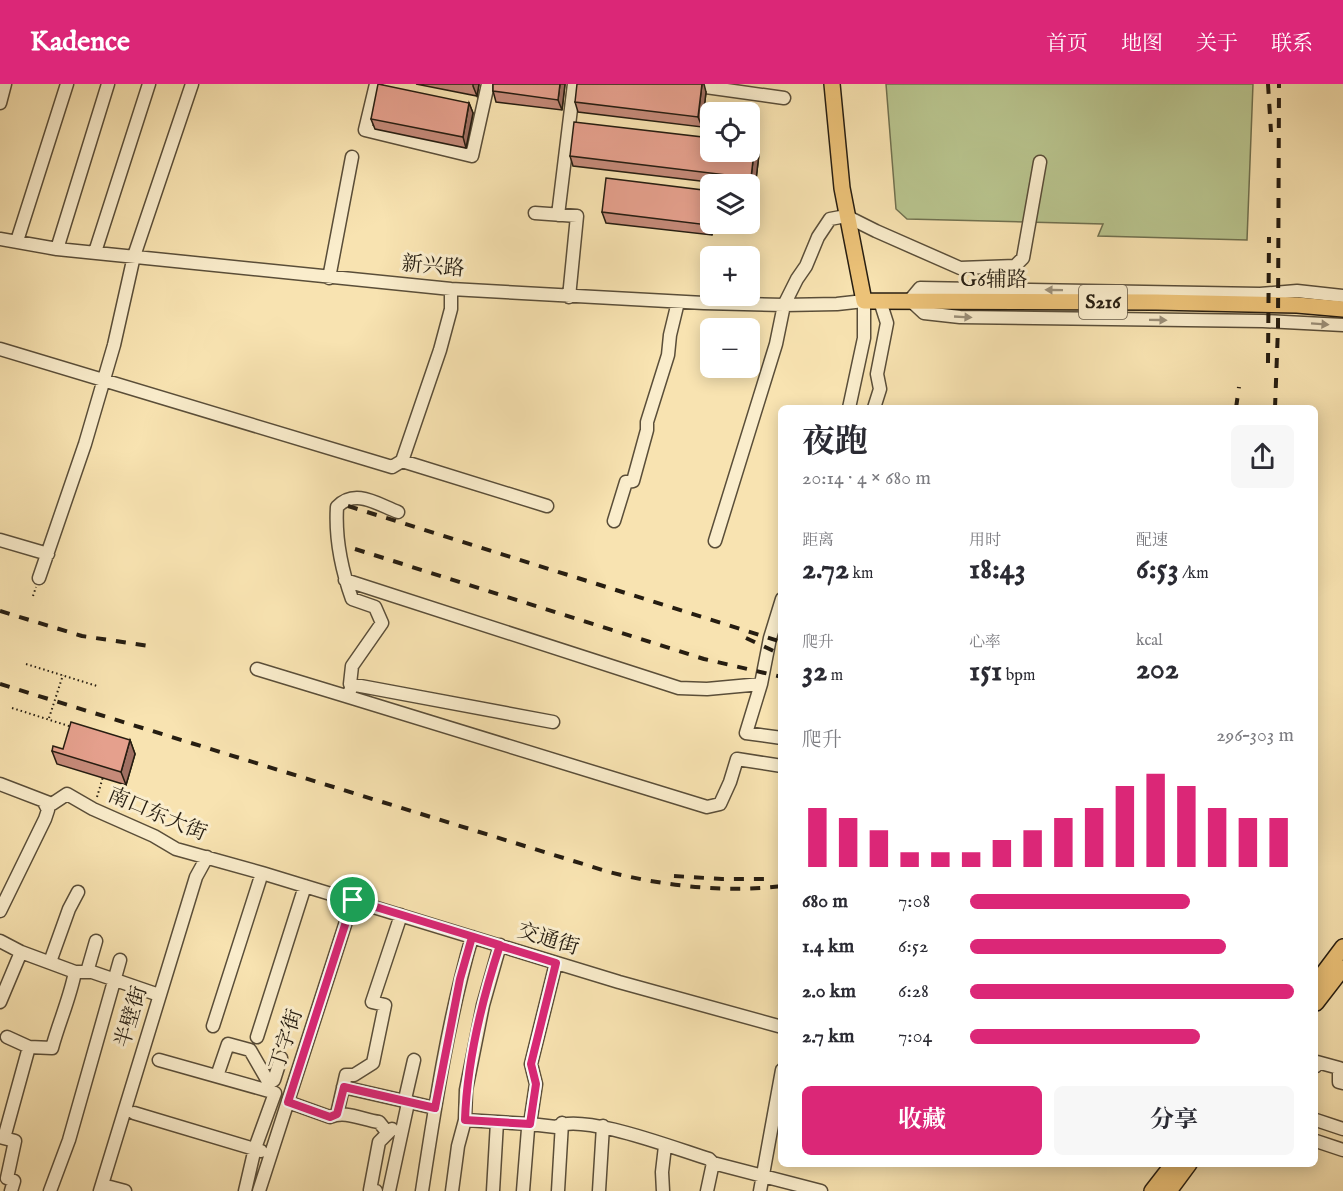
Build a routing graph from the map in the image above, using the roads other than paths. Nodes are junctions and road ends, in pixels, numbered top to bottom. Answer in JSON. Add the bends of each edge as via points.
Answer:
{"nodes":[{"id":1,"x":67,"y":84,"type":"edge"},
{"id":2,"x":108,"y":84,"type":"edge"},
{"id":3,"x":149,"y":84,"type":"edge"},
{"id":4,"x":192,"y":84,"type":"edge"},
{"id":5,"x":488,"y":84,"type":"edge"},
{"id":6,"x":574,"y":84,"type":"edge"},
{"id":7,"x":684,"y":84,"type":"edge"},
{"id":8,"x":832,"y":84,"type":"edge"},
{"id":9,"x":379,"y":86,"type":"edge"},
{"id":10,"x":3,"y":88,"type":"edge"},
{"id":11,"x":784,"y":98,"type":"dead end"},
{"id":12,"x":0,"y":103,"type":"edge"},
{"id":13,"x":352,"y":157,"type":"dead end"},
{"id":14,"x":1040,"y":162,"type":"dead end"},
{"id":15,"x":535,"y":213,"type":"dead end"},
{"id":16,"x":558,"y":214,"type":"junction"},
{"id":17,"x":846,"y":216,"type":"junction"},
{"id":18,"x":0,"y":239,"type":"edge"},
{"id":19,"x":17,"y":241,"type":"junction"},
{"id":20,"x":57,"y":249,"type":"junction"},
{"id":21,"x":95,"y":252,"type":"junction"},
{"id":22,"x":134,"y":256,"type":"junction"},
{"id":23,"x":960,"y":268,"type":"junction"},
{"id":24,"x":329,"y":278,"type":"dead end"},
{"id":25,"x":451,"y":289,"type":"junction"},
{"id":26,"x":948,"y":290,"type":"junction"},
{"id":27,"x":1343,"y":296,"type":"edge"},
{"id":28,"x":569,"y":297,"type":"junction"},
{"id":29,"x":910,"y":300,"type":"junction"},
{"id":30,"x":864,"y":301,"type":"junction"},
{"id":31,"x":880,"y":301,"type":"junction"},
{"id":32,"x":678,"y":302,"type":"junction"},
{"id":33,"x":784,"y":305,"type":"junction"},
{"id":34,"x":1343,"y":309,"type":"edge"},
{"id":35,"x":1343,"y":325,"type":"edge"},
{"id":36,"x":0,"y":349,"type":"edge"},
{"id":37,"x":104,"y":380,"type":"junction"},
{"id":38,"x":850,"y":405,"type":"edge"},
{"id":39,"x":874,"y":405,"type":"edge"},
{"id":40,"x":402,"y":461,"type":"junction"},
{"id":41,"x":547,"y":506,"type":"dead end"},
{"id":42,"x":398,"y":512,"type":"dead end"},
{"id":43,"x":614,"y":520,"type":"dead end"},
{"id":44,"x":0,"y":540,"type":"edge"},
{"id":45,"x":715,"y":542,"type":"dead end"},
{"id":46,"x":48,"y":554,"type":"junction"},
{"id":47,"x":39,"y":578,"type":"dead end"},
{"id":48,"x":345,"y":580,"type":"junction"},
{"id":49,"x":778,"y":612,"type":"edge"},
{"id":50,"x":257,"y":669,"type":"dead end"},
{"id":51,"x":350,"y":684,"type":"junction"},
{"id":52,"x":761,"y":684,"type":"junction"},
{"id":53,"x":349,"y":697,"type":"junction"},
{"id":54,"x":553,"y":722,"type":"dead end"},
{"id":55,"x":778,"y":737,"type":"edge"},
{"id":56,"x":778,"y":765,"type":"edge"},
{"id":57,"x":0,"y":784,"type":"edge"},
{"id":58,"x":44,"y":802,"type":"junction"},
{"id":59,"x":207,"y":857,"type":"junction"},
{"id":60,"x":262,"y":873,"type":"junction"},
{"id":61,"x":305,"y":886,"type":"junction"},
{"id":62,"x":78,"y":891,"type":"dead end"},
{"id":63,"x":353,"y":900,"type":"junction"},
{"id":64,"x":0,"y":911,"type":"edge"},
{"id":65,"x":402,"y":915,"type":"junction"},
{"id":66,"x":472,"y":937,"type":"junction"},
{"id":67,"x":0,"y":941,"type":"edge"},
{"id":68,"x":96,"y":941,"type":"dead end"},
{"id":69,"x":500,"y":945,"type":"junction"},
{"id":70,"x":1343,"y":947,"type":"edge"},
{"id":71,"x":21,"y":952,"type":"junction"},
{"id":72,"x":120,"y":960,"type":"dead end"},
{"id":73,"x":50,"y":963,"type":"junction"},
{"id":74,"x":556,"y":963,"type":"junction"},
{"id":75,"x":81,"y":972,"type":"junction"},
{"id":76,"x":1340,"y":978,"type":"edge"},
{"id":77,"x":113,"y":980,"type":"junction"},
{"id":78,"x":1318,"y":980,"type":"edge"},
{"id":79,"x":159,"y":995,"type":"junction"},
{"id":80,"x":1318,"y":1001,"type":"edge"},
{"id":81,"x":0,"y":1002,"type":"edge"},
{"id":82,"x":213,"y":1026,"type":"dead end"},
{"id":83,"x":778,"y":1026,"type":"edge"},
{"id":84,"x":7,"y":1037,"type":"dead end"},
{"id":85,"x":257,"y":1037,"type":"dead end"},
{"id":86,"x":29,"y":1047,"type":"junction"},
{"id":87,"x":281,"y":1058,"type":"dead end"},
{"id":88,"x":159,"y":1060,"type":"dead end"},
{"id":89,"x":414,"y":1060,"type":"dead end"},
{"id":90,"x":1318,"y":1062,"type":"edge"},
{"id":91,"x":217,"y":1076,"type":"junction"},
{"id":92,"x":1343,"y":1083,"type":"edge"},
{"id":93,"x":269,"y":1087,"type":"junction"},
{"id":94,"x":344,"y":1087,"type":"junction"},
{"id":95,"x":778,"y":1092,"type":"edge"},
{"id":96,"x":288,"y":1102,"type":"junction"},
{"id":97,"x":408,"y":1103,"type":"junction"},
{"id":98,"x":435,"y":1108,"type":"junction"},
{"id":99,"x":134,"y":1113,"type":"dead end"},
{"id":100,"x":337,"y":1114,"type":"junction"},
{"id":101,"x":465,"y":1120,"type":"junction"},
{"id":102,"x":1318,"y":1121,"type":"edge"},
{"id":103,"x":497,"y":1122,"type":"junction"},
{"id":104,"x":562,"y":1123,"type":"junction"},
{"id":105,"x":530,"y":1124,"type":"junction"},
{"id":106,"x":603,"y":1126,"type":"junction"},
{"id":107,"x":404,"y":1127,"type":"junction"},
{"id":108,"x":1343,"y":1129,"type":"edge"},
{"id":109,"x":387,"y":1132,"type":"junction"},
{"id":110,"x":2,"y":1138,"type":"edge"},
{"id":111,"x":1318,"y":1142,"type":"edge"},
{"id":112,"x":665,"y":1146,"type":"junction"},
{"id":113,"x":255,"y":1148,"type":"junction"},
{"id":114,"x":1343,"y":1150,"type":"edge"},
{"id":115,"x":271,"y":1155,"type":"junction"},
{"id":116,"x":713,"y":1163,"type":"junction"},
{"id":117,"x":1171,"y":1167,"type":"edge"},
{"id":118,"x":1188,"y":1167,"type":"edge"},
{"id":119,"x":763,"y":1175,"type":"junction"},
{"id":120,"x":105,"y":1189,"type":"edge"},
{"id":121,"x":373,"y":1190,"type":"edge"},
{"id":122,"x":11,"y":1191,"type":"edge"},
{"id":123,"x":50,"y":1191,"type":"edge"},
{"id":124,"x":125,"y":1191,"type":"edge"},
{"id":125,"x":245,"y":1191,"type":"edge"},
{"id":126,"x":259,"y":1191,"type":"edge"},
{"id":127,"x":389,"y":1191,"type":"edge"},
{"id":128,"x":422,"y":1191,"type":"edge"},
{"id":129,"x":452,"y":1191,"type":"edge"},
{"id":130,"x":493,"y":1191,"type":"edge"},
{"id":131,"x":523,"y":1191,"type":"edge"},
{"id":132,"x":558,"y":1191,"type":"edge"},
{"id":133,"x":599,"y":1191,"type":"edge"},
{"id":134,"x":663,"y":1191,"type":"edge"},
{"id":135,"x":707,"y":1191,"type":"edge"},
{"id":136,"x":760,"y":1191,"type":"edge"},
{"id":137,"x":821,"y":1191,"type":"edge"},
{"id":138,"x":1152,"y":1191,"type":"edge"},
{"id":139,"x":1169,"y":1191,"type":"edge"}],
"edges":[{"from":1,"to":19,"type":"street"},
{"from":2,"to":20,"type":"street"},
{"from":3,"to":21,"type":"street"},
{"from":4,"to":22,"type":"street"},
{"from":5,"to":9,"type":"street","via":[[477,108],[472,156],[365,130]]},
{"from":6,"to":16,"type":"street"},
{"from":7,"to":11,"type":"street"},
{"from":8,"to":17,"type":"main road"},
{"from":10,"to":12,"type":"street"},
{"from":13,"to":24,"type":"street"},
{"from":14,"to":23,"type":"street","via":[[1023,258],[1015,266]]},
{"from":15,"to":16,"type":"street"},
{"from":16,"to":28,"type":"street","via":[[577,216]]},
{"from":17,"to":23,"type":"street"},
{"from":17,"to":30,"type":"main road"},
{"from":17,"to":33,"type":"street","via":[[830,219]]},
{"from":18,"to":19,"type":"street","name":"新兴路"},
{"from":19,"to":20,"type":"street","name":"新兴路"},
{"from":20,"to":21,"type":"street","name":"新兴路"},
{"from":21,"to":22,"type":"street","name":"新兴路"},
{"from":22,"to":25,"type":"street","name":"新兴路"},
{"from":22,"to":37,"type":"street"},
{"from":23,"to":26,"type":"street","via":[[957,280]]},
{"from":25,"to":28,"type":"street","name":"新兴路"},
{"from":25,"to":40,"type":"street","via":[[451,309],[440,350]]},
{"from":27,"to":26,"type":"street","one_way":true,"via":[[1297,291],[1260,294]]},
{"from":26,"to":29,"type":"street","via":[[920,288]]},
{"from":28,"to":32,"type":"street","name":"新兴路"},
{"from":29,"to":31,"type":"main road","name":"G6辅路","number":"S216"},
{"from":29,"to":34,"type":"main road","name":"G6辅路","number":"S216","via":[[1156,302]]},
{"from":29,"to":35,"type":"street","one_way":true,"via":[[924,313],[960,317]]},
{"from":30,"to":31,"type":"main road","name":"G6辅路","number":"S216"},
{"from":30,"to":33,"type":"street","name":"新兴路"},
{"from":30,"to":38,"type":"street","via":[[864,338]]},
{"from":31,"to":39,"type":"street","via":[[887,323],[877,374],[880,389]]},
{"from":32,"to":33,"type":"street","name":"新兴路"},
{"from":32,"to":43,"type":"street","via":[[668,355],[633,481],[626,482]]},
{"from":33,"to":45,"type":"street","via":[[776,345]]},
{"from":36,"to":37,"type":"street"},
{"from":37,"to":40,"type":"street","via":[[392,467]]},
{"from":37,"to":46,"type":"street"},
{"from":40,"to":41,"type":"street"},
{"from":42,"to":48,"type":"street","via":[[356,496],[345,498],[337,507],[335,534]]},
{"from":44,"to":46,"type":"street"},
{"from":46,"to":47,"type":"street"},
{"from":48,"to":51,"type":"street","via":[[352,599],[375,607],[382,623],[352,666]]},
{"from":48,"to":52,"type":"street","via":[[679,688]]},
{"from":49,"to":52,"type":"street"},
{"from":50,"to":53,"type":"street"},
{"from":51,"to":53,"type":"street"},
{"from":51,"to":54,"type":"street"},
{"from":52,"to":55,"type":"street","via":[[746,733]]},
{"from":53,"to":56,"type":"street","via":[[707,807],[720,804],[737,759]]},
{"from":57,"to":58,"type":"street"},
{"from":58,"to":59,"type":"street","name":"南口东大街","via":[[52,804],[67,794],[176,849]]},
{"from":58,"to":64,"type":"street","via":[[48,810],[45,819]]},
{"from":59,"to":60,"type":"street","name":"南口东大街"},
{"from":59,"to":79,"type":"street","name":"半壁街","via":[[196,877]]},
{"from":60,"to":61,"type":"street","name":"南口东大街"},
{"from":60,"to":82,"type":"street"},
{"from":61,"to":63,"type":"street","name":"交通街"},
{"from":61,"to":85,"type":"street"},
{"from":62,"to":73,"type":"street"},
{"from":63,"to":65,"type":"street","name":"交通街"},
{"from":63,"to":96,"type":"street","name":"丁字街"},
{"from":65,"to":66,"type":"street","name":"交通街"},
{"from":65,"to":94,"type":"street","via":[[372,1002],[385,1005],[373,1063],[354,1075],[346,1075]]},
{"from":66,"to":69,"type":"street","name":"交通街"},
{"from":66,"to":98,"type":"street"},
{"from":67,"to":71,"type":"street"},
{"from":68,"to":75,"type":"street"},
{"from":69,"to":74,"type":"street","name":"交通街"},
{"from":69,"to":101,"type":"street","via":[[466,1090]]},
{"from":70,"to":78,"type":"main road"},
{"from":71,"to":73,"type":"street"},
{"from":71,"to":81,"type":"street"},
{"from":72,"to":77,"type":"street"},
{"from":73,"to":75,"type":"street"},
{"from":74,"to":83,"type":"street","name":"交通街"},
{"from":74,"to":105,"type":"street","via":[[531,1064],[536,1084]]},
{"from":75,"to":77,"type":"street"},
{"from":75,"to":86,"type":"street","via":[[52,1048]]},
{"from":76,"to":80,"type":"main road"},
{"from":77,"to":79,"type":"street"},
{"from":77,"to":123,"type":"street","via":[[69,1140]]},
{"from":79,"to":120,"type":"street","name":"半壁街"},
{"from":84,"to":86,"type":"street"},
{"from":86,"to":110,"type":"street"},
{"from":87,"to":93,"type":"street"},
{"from":88,"to":91,"type":"street"},
{"from":89,"to":97,"type":"street","via":[[405,1099]]},
{"from":90,"to":92,"type":"street","via":[[1339,1068]]},
{"from":91,"to":93,"type":"street"},
{"from":91,"to":93,"type":"street","via":[[228,1044],[250,1050]]},
{"from":93,"to":113,"type":"street","via":[[275,1093]]},
{"from":94,"to":97,"type":"street"},
{"from":94,"to":100,"type":"street"},
{"from":95,"to":119,"type":"street"},
{"from":96,"to":100,"type":"street","via":[[330,1117]]},
{"from":96,"to":115,"type":"street","name":"丁字街"},
{"from":97,"to":98,"type":"street"},
{"from":97,"to":107,"type":"street"},
{"from":98,"to":128,"type":"street"},
{"from":99,"to":113,"type":"street"},
{"from":100,"to":109,"type":"street","via":[[379,1122]]},
{"from":101,"to":103,"type":"street"},
{"from":101,"to":129,"type":"street"},
{"from":102,"to":108,"type":"street"},
{"from":103,"to":105,"type":"street"},
{"from":103,"to":130,"type":"street"},
{"from":104,"to":105,"type":"street","via":[[556,1127]]},
{"from":104,"to":106,"type":"street"},
{"from":104,"to":132,"type":"street"},
{"from":105,"to":131,"type":"street"},
{"from":106,"to":112,"type":"street"},
{"from":106,"to":133,"type":"street"},
{"from":107,"to":109,"type":"street","via":[[396,1126]]},
{"from":107,"to":127,"type":"street"},
{"from":109,"to":121,"type":"street","via":[[379,1142]]},
{"from":110,"to":122,"type":"street","via":[[15,1141],[7,1178],[14,1181]]},
{"from":111,"to":114,"type":"street"},
{"from":112,"to":116,"type":"street"},
{"from":112,"to":134,"type":"street"},
{"from":113,"to":115,"type":"street"},
{"from":113,"to":125,"type":"street"},
{"from":115,"to":126,"type":"street","name":"丁字街"},
{"from":116,"to":119,"type":"street"},
{"from":116,"to":135,"type":"street"},
{"from":117,"to":138,"type":"main road"},
{"from":118,"to":139,"type":"main road"},
{"from":119,"to":136,"type":"street"},
{"from":119,"to":137,"type":"street"},
{"from":120,"to":124,"type":"street"}]}
